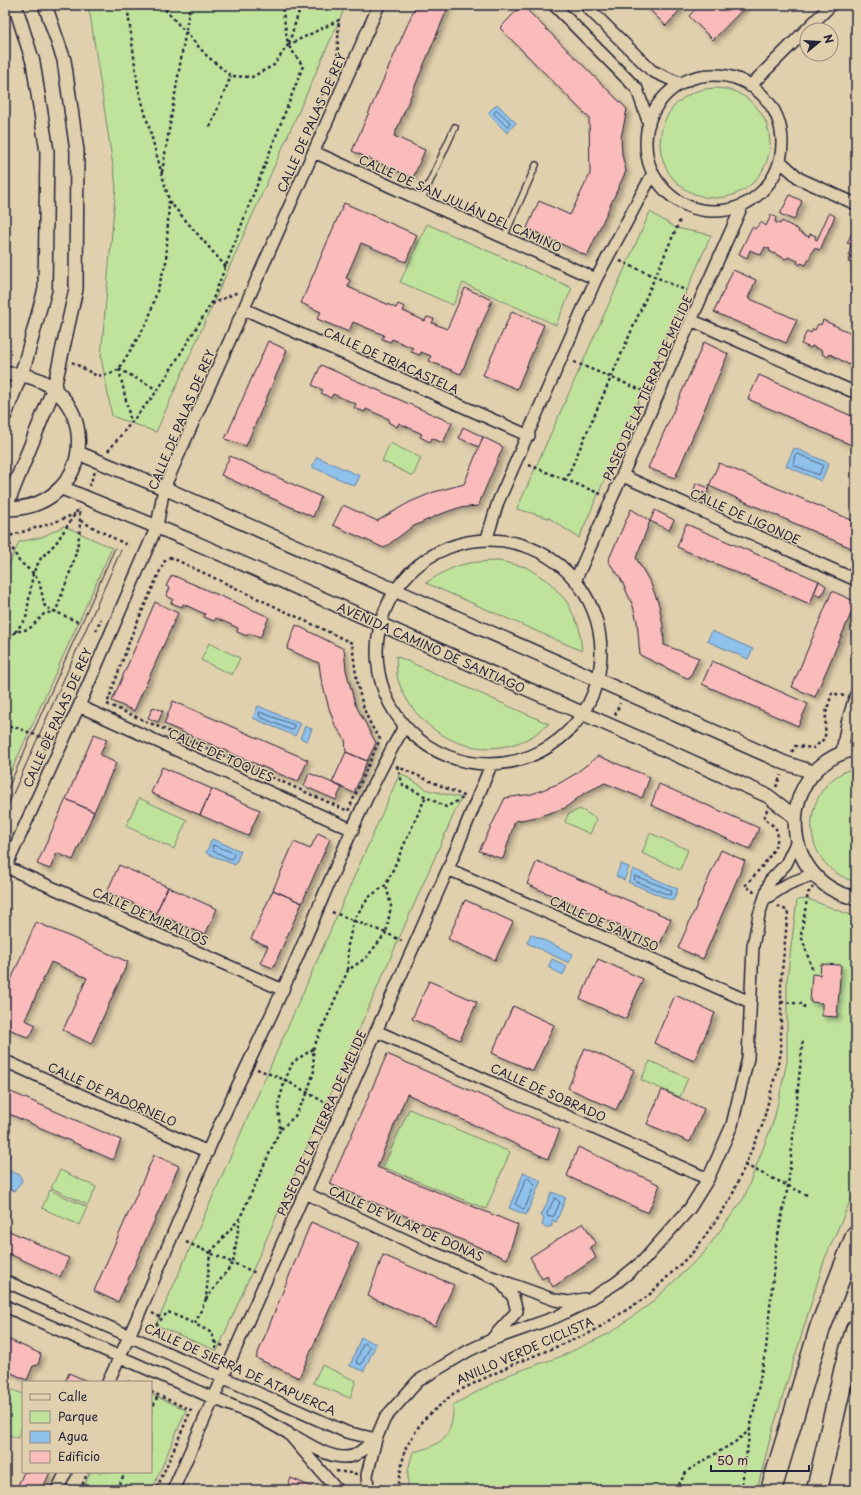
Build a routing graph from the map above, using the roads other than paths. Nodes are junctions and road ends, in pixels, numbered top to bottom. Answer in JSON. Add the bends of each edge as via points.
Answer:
{"nodes":[{"id":1,"x":15,"y":5,"type":"edge"},
{"id":2,"x":45,"y":5,"type":"edge"},
{"id":3,"x":379,"y":5,"type":"edge"},
{"id":4,"x":554,"y":5,"type":"edge"},
{"id":5,"x":585,"y":5,"type":"edge"},
{"id":6,"x":831,"y":5,"type":"edge"},
{"id":7,"x":681,"y":84,"type":"junction"},
{"id":8,"x":750,"y":86,"type":"junction"},
{"id":9,"x":649,"y":124,"type":"junction"},
{"id":10,"x":455,"y":128,"type":"dead end"},
{"id":11,"x":314,"y":152,"type":"junction"},
{"id":12,"x":780,"y":161,"type":"junction"},
{"id":13,"x":536,"y":165,"type":"dead end"},
{"id":14,"x":653,"y":173,"type":"junction"},
{"id":15,"x":421,"y":201,"type":"junction"},
{"id":16,"x":856,"y":204,"type":"edge"},
{"id":17,"x":742,"y":206,"type":"junction"},
{"id":18,"x":504,"y":237,"type":"junction"},
{"id":19,"x":596,"y":279,"type":"junction"},
{"id":20,"x":244,"y":309,"type":"junction"},
{"id":21,"x":691,"y":320,"type":"junction"},
{"id":22,"x":5,"y":374,"type":"edge"},
{"id":23,"x":21,"y":374,"type":"junction"},
{"id":24,"x":54,"y":388,"type":"junction"},
{"id":25,"x":856,"y":393,"type":"edge"},
{"id":26,"x":5,"y":415,"type":"edge"},
{"id":27,"x":529,"y":436,"type":"junction"},
{"id":28,"x":78,"y":453,"type":"junction"},
{"id":29,"x":623,"y":476,"type":"junction"},
{"id":30,"x":62,"y":488,"type":"junction"},
{"id":31,"x":164,"y":488,"type":"junction"},
{"id":32,"x":5,"y":509,"type":"edge"},
{"id":33,"x":157,"y":526,"type":"junction"},
{"id":34,"x":487,"y":538,"type":"junction"},
{"id":35,"x":576,"y":579,"type":"junction"},
{"id":36,"x":856,"y":580,"type":"edge"},
{"id":37,"x":397,"y":592,"type":"junction"},
{"id":38,"x":381,"y":626,"type":"junction"},
{"id":39,"x":597,"y":680,"type":"junction"},
{"id":40,"x":855,"y":698,"type":"edge"},
{"id":41,"x":79,"y":706,"type":"junction"},
{"id":42,"x":580,"y":713,"type":"junction"},
{"id":43,"x":404,"y":727,"type":"junction"},
{"id":44,"x":856,"y":749,"type":"edge"},
{"id":45,"x":842,"y":752,"type":"junction"},
{"id":46,"x":491,"y":766,"type":"junction"},
{"id":47,"x":813,"y":772,"type":"junction"},
{"id":48,"x":795,"y":817,"type":"junction"},
{"id":49,"x":353,"y":830,"type":"junction"},
{"id":50,"x":797,"y":841,"type":"junction"},
{"id":51,"x":5,"y":868,"type":"edge"},
{"id":52,"x":448,"y":869,"type":"junction"},
{"id":53,"x":816,"y":877,"type":"junction"},
{"id":54,"x":766,"y":898,"type":"junction"},
{"id":55,"x":856,"y":898,"type":"edge"},
{"id":56,"x":283,"y":990,"type":"junction"},
{"id":57,"x":750,"y":1002,"type":"junction"},
{"id":58,"x":376,"y":1031,"type":"junction"},
{"id":59,"x":5,"y":1061,"type":"edge"},
{"id":60,"x":208,"y":1152,"type":"junction"},
{"id":61,"x":708,"y":1179,"type":"junction"},
{"id":62,"x":305,"y":1193,"type":"junction"},
{"id":63,"x":856,"y":1236,"type":"edge"},
{"id":64,"x":497,"y":1279,"type":"junction"},
{"id":65,"x":5,"y":1281,"type":"edge"},
{"id":66,"x":592,"y":1298,"type":"junction"},
{"id":67,"x":5,"y":1306,"type":"edge"},
{"id":68,"x":856,"y":1330,"type":"edge"},
{"id":69,"x":130,"y":1336,"type":"junction"},
{"id":70,"x":491,"y":1340,"type":"junction"},
{"id":71,"x":120,"y":1357,"type":"junction"},
{"id":72,"x":223,"y":1378,"type":"junction"},
{"id":73,"x":108,"y":1381,"type":"edge"},
{"id":74,"x":213,"y":1398,"type":"junction"},
{"id":75,"x":288,"y":1433,"type":"junction"},
{"id":76,"x":376,"y":1439,"type":"junction"},
{"id":77,"x":66,"y":1473,"type":"edge"},
{"id":78,"x":772,"y":1488,"type":"edge"},
{"id":79,"x":57,"y":1490,"type":"edge"},
{"id":80,"x":173,"y":1490,"type":"edge"},
{"id":81,"x":337,"y":1490,"type":"edge"},
{"id":82,"x":368,"y":1490,"type":"edge"},
{"id":83,"x":816,"y":1490,"type":"edge"}],
"edges":[{"from":1,"to":23,"type":"street","via":[[33,62],[47,152],[45,288]]},
{"from":2,"to":24,"type":"street","via":[[64,60],[77,151],[76,289]]},
{"from":3,"to":11,"type":"street","name":"CALLE DE PALAS DE REY"},
{"from":4,"to":9,"type":"street","via":[[637,89]]},
{"from":5,"to":7,"type":"street","via":[[652,71]]},
{"from":6,"to":8,"type":"street"},
{"from":7,"to":8,"type":"street","via":[[698,77],[717,76],[735,79]]},
{"from":7,"to":9,"type":"street","via":[[667,94],[656,108]]},
{"from":8,"to":12,"type":"street","via":[[763,96],[774,111],[782,140]]},
{"from":9,"to":14,"type":"street","via":[[647,146]]},
{"from":10,"to":15,"type":"lane"},
{"from":11,"to":15,"type":"street","name":"CALLE DE SAN JULIÁN DEL CAMINO"},
{"from":11,"to":20,"type":"street","name":"CALLE DE PALAS DE REY"},
{"from":12,"to":16,"type":"street","via":[[800,179]]},
{"from":12,"to":17,"type":"street","via":[[771,180],[759,195]]},
{"from":13,"to":18,"type":"lane"},
{"from":14,"to":17,"type":"street","via":[[664,190],[681,203],[701,210],[722,211]]},
{"from":14,"to":19,"type":"street"},
{"from":15,"to":18,"type":"street","name":"CALLE DE SAN JULIÁN DEL CAMINO"},
{"from":17,"to":21,"type":"street","name":"PASEO DE LA TIERRA DE MELIDE"},
{"from":18,"to":19,"type":"street","name":"CALLE DE SAN JULIÁN DEL CAMINO"},
{"from":19,"to":27,"type":"street"},
{"from":20,"to":27,"type":"street","name":"CALLE DE TRIACASTELA"},
{"from":20,"to":31,"type":"street","name":"CALLE DE PALAS DE REY"},
{"from":21,"to":25,"type":"street"},
{"from":21,"to":29,"type":"street","name":"PASEO DE LA TIERRA DE MELIDE"},
{"from":22,"to":23,"type":"street"},
{"from":23,"to":24,"type":"street","via":[[39,379]]},
{"from":23,"to":26,"type":"street"},
{"from":24,"to":28,"type":"street","via":[[70,407],[78,429]]},
{"from":24,"to":32,"type":"street"},
{"from":27,"to":34,"type":"street","via":[[498,502]]},
{"from":28,"to":30,"type":"street"},
{"from":28,"to":31,"type":"street"},
{"from":29,"to":35,"type":"street","name":"PASEO DE LA TIERRA DE MELIDE"},
{"from":29,"to":36,"type":"street","name":"CALLE DE LIGONDE"},
{"from":30,"to":32,"type":"street","via":[[48,499],[36,504],[18,509]]},
{"from":30,"to":33,"type":"street","name":"AVENIDA CAMINO DE SANTIAGO","via":[[82,502]]},
{"from":31,"to":33,"type":"street","name":"CALLE DE PALAS DE REY"},
{"from":31,"to":37,"type":"street"},
{"from":33,"to":38,"type":"street","name":"AVENIDA CAMINO DE SANTIAGO"},
{"from":33,"to":41,"type":"street","name":"CALLE DE PALAS DE REY"},
{"from":34,"to":35,"type":"street","via":[[512,541],[536,548],[558,562]]},
{"from":34,"to":37,"type":"street","via":[[460,543],[435,553],[413,570]]},
{"from":35,"to":39,"type":"street","via":[[590,601],[598,626],[600,652]]},
{"from":37,"to":38,"type":"street"},
{"from":37,"to":39,"type":"street"},
{"from":38,"to":42,"type":"street","name":"AVENIDA CAMINO DE SANTIAGO"},
{"from":38,"to":43,"type":"street","via":[[377,647],[383,687]]},
{"from":39,"to":42,"type":"street"},
{"from":39,"to":47,"type":"street","via":[[785,763]]},
{"from":40,"to":45,"type":"street"},
{"from":41,"to":49,"type":"street","name":"CALLE DE TOQUES"},
{"from":41,"to":51,"type":"street","name":"CALLE DE PALAS DE REY"},
{"from":42,"to":46,"type":"street","via":[[562,735],[541,751],[517,761]]},
{"from":42,"to":48,"type":"street","name":"AVENIDA CAMINO DE SANTIAGO","via":[[768,796]]},
{"from":43,"to":46,"type":"street","via":[[429,749],[458,762]]},
{"from":43,"to":49,"type":"street"},
{"from":44,"to":45,"type":"street"},
{"from":45,"to":47,"type":"street","via":[[826,760]]},
{"from":46,"to":52,"type":"street","name":"PASEO DE LA TIERRA DE MELIDE"},
{"from":47,"to":48,"type":"street","via":[[800,793]]},
{"from":48,"to":50,"type":"street"},
{"from":49,"to":56,"type":"street"},
{"from":50,"to":53,"type":"street","via":[[802,857]]},
{"from":50,"to":54,"type":"street","via":[[786,864],[770,881]]},
{"from":51,"to":56,"type":"street","name":"CALLE DE MIRALLOS"},
{"from":52,"to":57,"type":"street","name":"CALLE DE SANTISO"},
{"from":52,"to":58,"type":"street","name":"PASEO DE LA TIERRA DE MELIDE"},
{"from":53,"to":54,"type":"street","via":[[788,884]]},
{"from":53,"to":55,"type":"street","via":[[832,890]]},
{"from":54,"to":57,"type":"street","via":[[759,915],[753,946]]},
{"from":56,"to":60,"type":"street"},
{"from":57,"to":61,"type":"street","via":[[746,1066],[732,1125]]},
{"from":58,"to":61,"type":"street","name":"CALLE DE SOBRADO"},
{"from":58,"to":62,"type":"street","name":"PASEO DE LA TIERRA DE MELIDE"},
{"from":59,"to":60,"type":"street","name":"CALLE DE PADORNELO"},
{"from":60,"to":69,"type":"street"},
{"from":61,"to":66,"type":"street","via":[[690,1208],[644,1260],[616,1283]]},
{"from":62,"to":64,"type":"street","name":"CALLE DE VILAR DE DONAS","via":[[427,1250]]},
{"from":62,"to":72,"type":"street","name":"PASEO DE LA TIERRA DE MELIDE"},
{"from":63,"to":78,"type":"highway","via":[[820,1328]]},
{"from":64,"to":66,"type":"street","name":"CALLE DE VILAR DE DONAS","via":[[555,1300],[569,1302]]},
{"from":64,"to":70,"type":"street","name":"CALLE DE VILAR DE DONAS","via":[[513,1297],[517,1311]]},
{"from":65,"to":69,"type":"street","name":"CALLE DE SIERRA DE ATAPUERCA"},
{"from":66,"to":70,"type":"street","via":[[556,1317]]},
{"from":67,"to":71,"type":"street"},
{"from":68,"to":83,"type":"highway"},
{"from":69,"to":71,"type":"street"},
{"from":69,"to":72,"type":"street","name":"CALLE DE SIERRA DE ATAPUERCA"},
{"from":70,"to":76,"type":"street","via":[[418,1381],[385,1418]]},
{"from":71,"to":73,"type":"street"},
{"from":71,"to":74,"type":"street"},
{"from":72,"to":74,"type":"street","name":"PASEO DE LA TIERRA DE MELIDE"},
{"from":72,"to":76,"type":"street","name":"CALLE DE SIERRA DE ATAPUERCA","via":[[346,1432]]},
{"from":74,"to":75,"type":"street","via":[[255,1415]]},
{"from":74,"to":80,"type":"street","name":"PASEO DE LA TIERRA DE MELIDE"},
{"from":75,"to":76,"type":"street","via":[[315,1448],[337,1456],[354,1455]]},
{"from":75,"to":81,"type":"street"},
{"from":76,"to":82,"type":"street","via":[[367,1475]]},
{"from":77,"to":79,"type":"street"}]}
